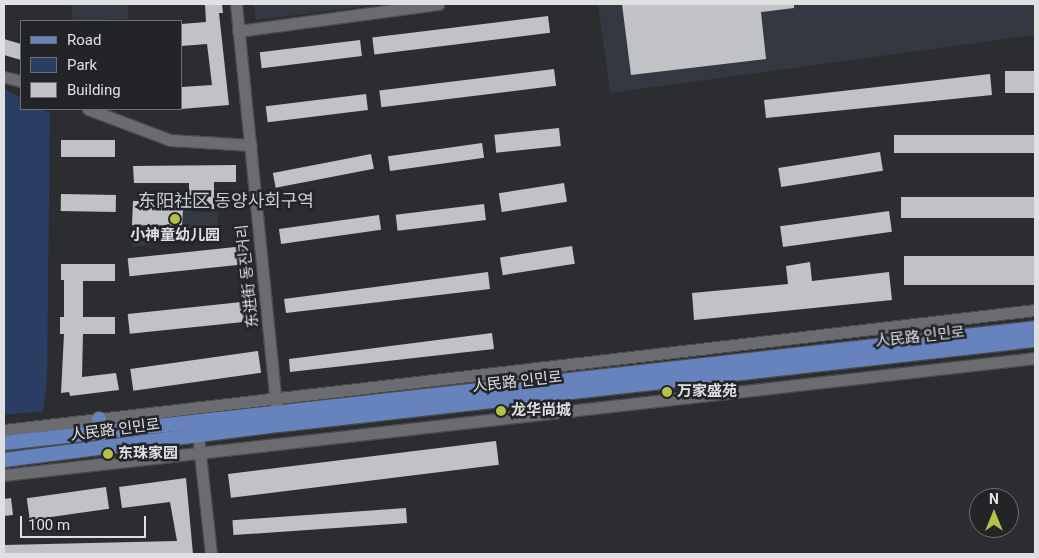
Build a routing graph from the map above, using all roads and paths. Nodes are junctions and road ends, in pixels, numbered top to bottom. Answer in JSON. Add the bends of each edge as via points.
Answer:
{"nodes":[{"id":1,"x":236,"y":4,"type":"edge"},
{"id":2,"x":438,"y":4,"type":"edge"},
{"id":3,"x":238,"y":31,"type":"junction"},
{"id":4,"x":4,"y":77,"type":"edge"},
{"id":5,"x":20,"y":81,"type":"edge"},
{"id":6,"x":91,"y":110,"type":"edge"},
{"id":7,"x":250,"y":145,"type":"junction"},
{"id":8,"x":1035,"y":310,"type":"edge"},
{"id":9,"x":1035,"y":328,"type":"edge"},
{"id":10,"x":1035,"y":340,"type":"edge"},
{"id":11,"x":1035,"y":358,"type":"edge"},
{"id":12,"x":276,"y":398,"type":"junction"},
{"id":13,"x":99,"y":419,"type":"junction"},
{"id":14,"x":278,"y":420,"type":"junction"},
{"id":15,"x":4,"y":430,"type":"edge"},
{"id":16,"x":101,"y":434,"type":"junction"},
{"id":17,"x":198,"y":436,"type":"junction"},
{"id":18,"x":4,"y":443,"type":"edge"},
{"id":19,"x":201,"y":455,"type":"junction"},
{"id":20,"x":4,"y":460,"type":"edge"},
{"id":21,"x":4,"y":475,"type":"edge"},
{"id":22,"x":211,"y":554,"type":"edge"}],
"edges":[{"from":1,"to":3,"type":"street","name":"东进街 동진거리"},
{"from":2,"to":3,"type":"street"},
{"from":3,"to":7,"type":"street","name":"东进街 동진거리"},
{"from":4,"to":5,"type":"street"},
{"from":6,"to":7,"type":"street","via":[[170,140]]},
{"from":7,"to":12,"type":"street","name":"东进街 동진거리"},
{"from":8,"to":12,"type":"street"},
{"from":9,"to":14,"type":"main road","name":"人民路 인민로"},
{"from":10,"to":14,"type":"main road","name":"人民路 인민로"},
{"from":11,"to":19,"type":"street"},
{"from":12,"to":13,"type":"street"},
{"from":12,"to":14,"type":"street","name":"东进街 동진거리"},
{"from":13,"to":15,"type":"street"},
{"from":13,"to":16,"type":"main road"},
{"from":14,"to":16,"type":"main road","name":"人民路 인민로"},
{"from":14,"to":17,"type":"main road","name":"人民路 인민로"},
{"from":16,"to":18,"type":"main road","name":"人民路 인민로"},
{"from":17,"to":19,"type":"street"},
{"from":17,"to":20,"type":"main road","name":"人民路 인민로"},
{"from":19,"to":21,"type":"street"},
{"from":19,"to":22,"type":"street"}]}
